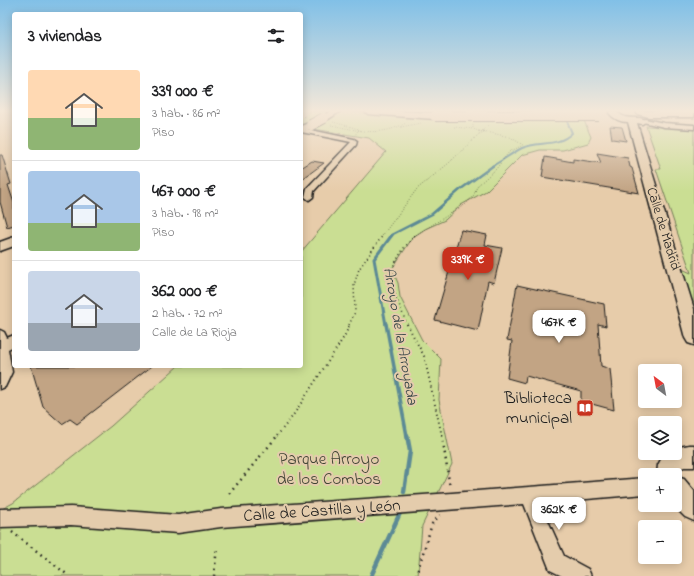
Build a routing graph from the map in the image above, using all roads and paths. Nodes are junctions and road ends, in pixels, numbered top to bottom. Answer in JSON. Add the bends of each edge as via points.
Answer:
{"nodes":[{"id":1,"x":340,"y":138,"type":"edge"},
{"id":2,"x":475,"y":138,"type":"edge"},
{"id":3,"x":513,"y":138,"type":"edge"},
{"id":4,"x":645,"y":138,"type":"edge"},
{"id":5,"x":350,"y":140,"type":"joint"},
{"id":6,"x":309,"y":197,"type":"dead end"},
{"id":7,"x":12,"y":242,"type":"edge"},
{"id":8,"x":0,"y":247,"type":"edge"},
{"id":9,"x":693,"y":331,"type":"edge"},
{"id":10,"x":6,"y":340,"type":"edge"},
{"id":11,"x":0,"y":384,"type":"edge"},
{"id":12,"x":694,"y":456,"type":"edge"},
{"id":13,"x":672,"y":468,"type":"edge"},
{"id":14,"x":638,"y":487,"type":"edge"},
{"id":15,"x":229,"y":494,"type":"dead end"},
{"id":16,"x":529,"y":496,"type":"junction"},
{"id":17,"x":452,"y":502,"type":"junction"},
{"id":18,"x":0,"y":518,"type":"edge"},
{"id":19,"x":218,"y":547,"type":"dead end"},
{"id":20,"x":70,"y":576,"type":"edge"},
{"id":21,"x":214,"y":576,"type":"edge"},
{"id":22,"x":416,"y":576,"type":"edge"},
{"id":23,"x":581,"y":576,"type":"edge"}],
"edges":[{"from":1,"to":5,"type":"street"},
{"from":2,"to":15,"type":"path","via":[[416,189],[370,253],[359,269],[354,285],[355,312],[344,337],[292,418]]},
{"from":3,"to":17,"type":"path","via":[[520,141],[523,146],[510,152],[501,161],[477,186],[474,195],[466,204],[416,234],[389,272],[409,329],[424,356],[445,448]]},
{"from":4,"to":9,"type":"street","name":"Calle de Madrid"},
{"from":5,"to":6,"type":"street","via":[[354,141],[354,144],[310,190]]},
{"from":7,"to":8,"type":"street"},
{"from":10,"to":11,"type":"street","via":[[6,372]]},
{"from":12,"to":13,"type":"street","via":[[677,456],[671,462]]},
{"from":14,"to":16,"type":"street","name":"Calle de Castilla y León"},
{"from":16,"to":17,"type":"street","name":"Calle de Castilla y León"},
{"from":16,"to":23,"type":"street","via":[[557,563]]},
{"from":17,"to":18,"type":"street","name":"Calle de Castilla y León","via":[[221,518],[178,524],[71,516]]},
{"from":17,"to":22,"type":"path","via":[[432,524]]},
{"from":18,"to":20,"type":"path","via":[[13,532]]},
{"from":19,"to":21,"type":"path"}]}
